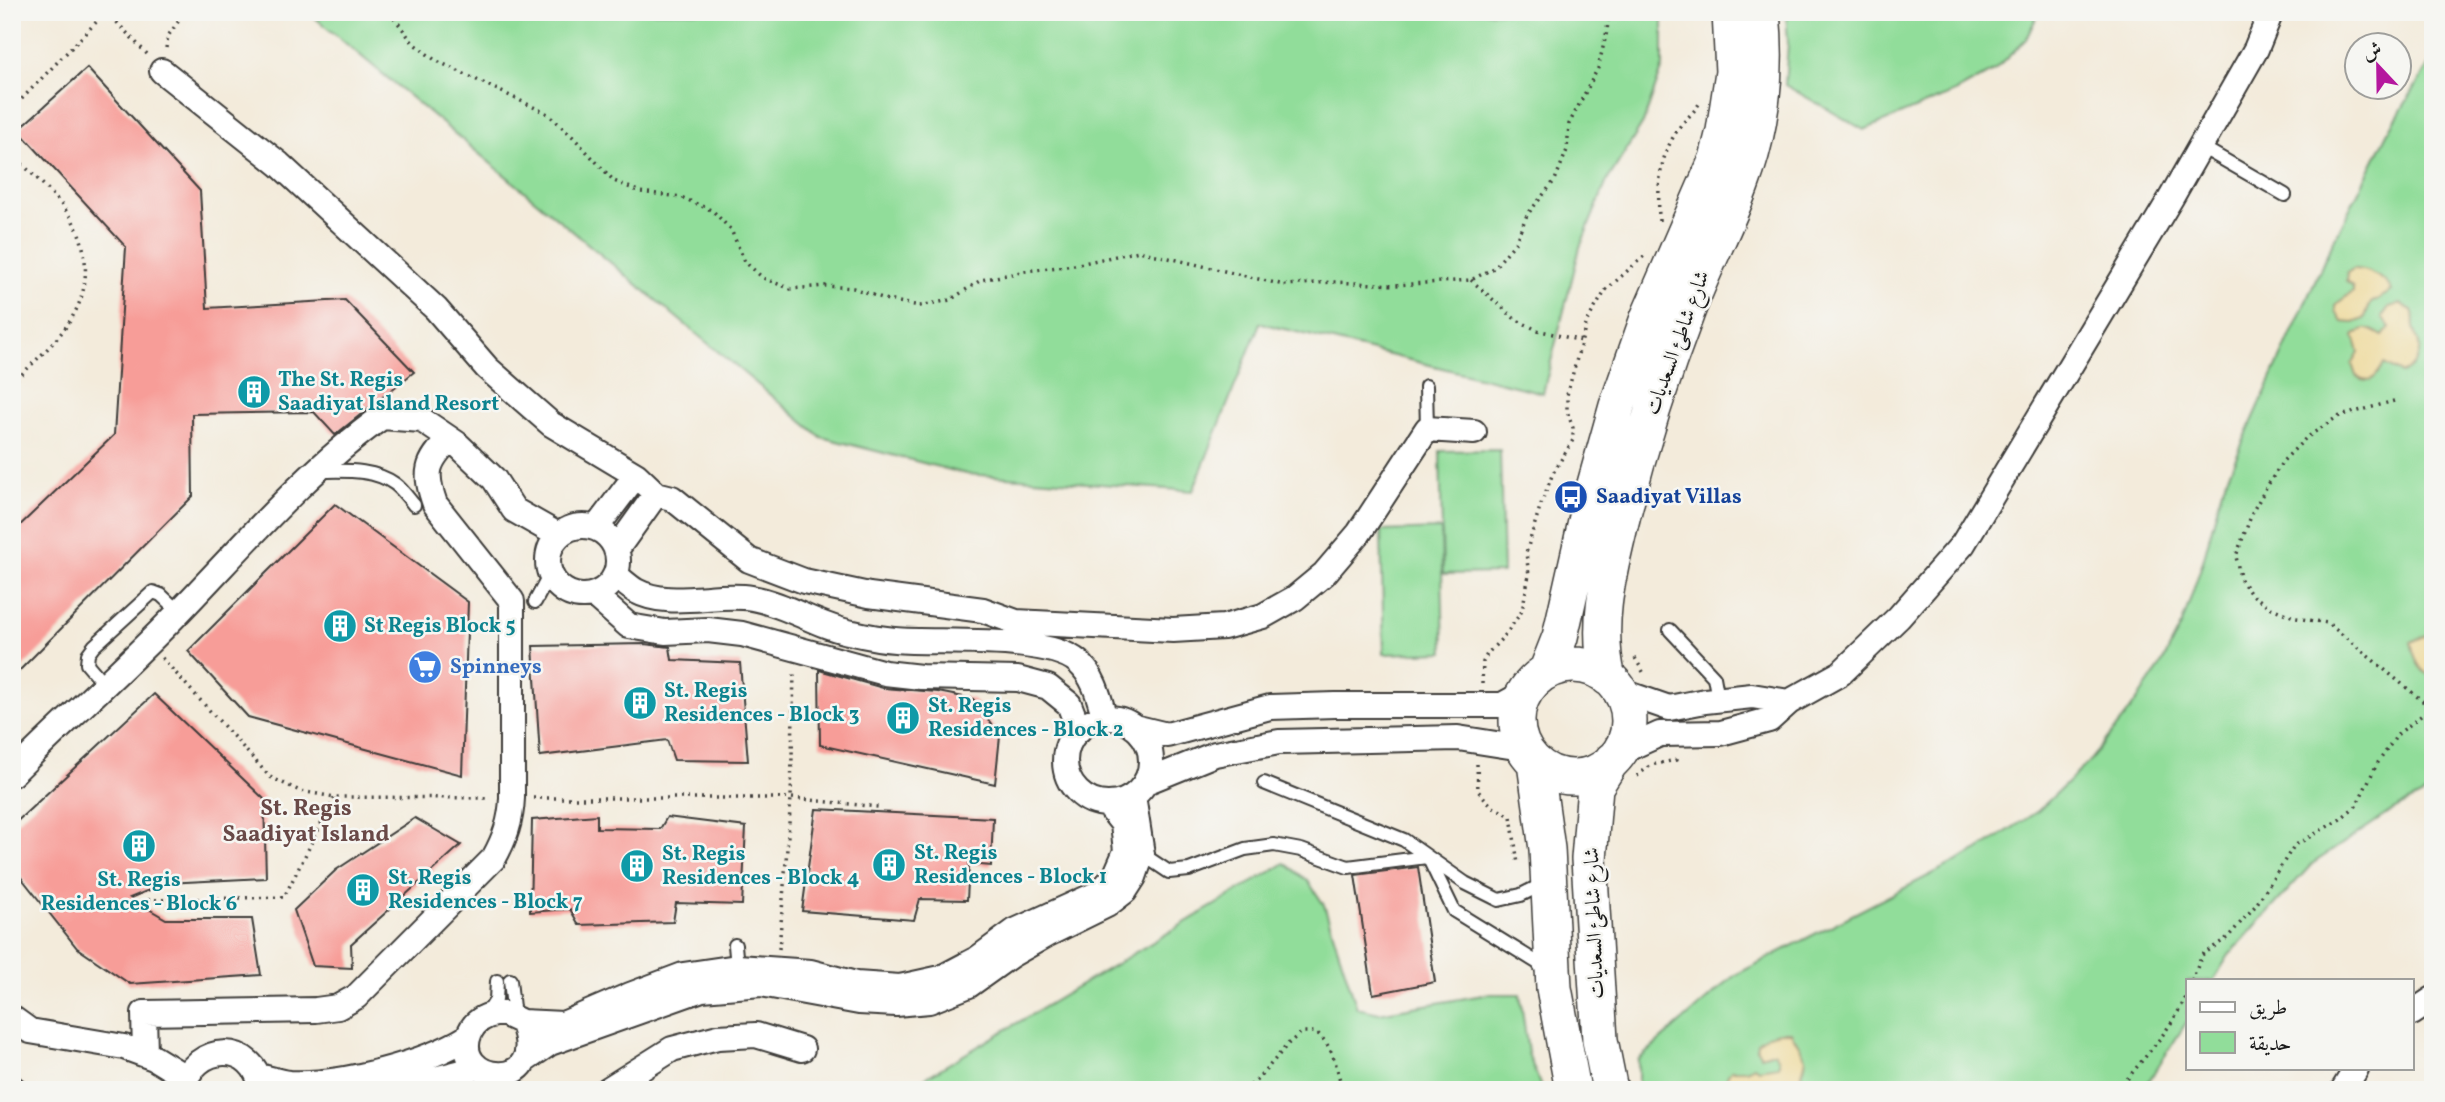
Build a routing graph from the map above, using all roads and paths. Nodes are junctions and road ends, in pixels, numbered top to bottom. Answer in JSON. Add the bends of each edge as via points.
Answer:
{"nodes":[{"id":1,"x":107,"y":12,"type":"edge"},
{"id":2,"x":186,"y":12,"type":"edge"},
{"id":3,"x":390,"y":12,"type":"edge"},
{"id":4,"x":1609,"y":12,"type":"edge"},
{"id":5,"x":1730,"y":12,"type":"edge"},
{"id":6,"x":1762,"y":12,"type":"edge"},
{"id":7,"x":2271,"y":12,"type":"edge"},
{"id":8,"x":162,"y":71,"type":"junction"},
{"id":9,"x":1702,"y":97,"type":"dead end"},
{"id":10,"x":12,"y":109,"type":"edge"},
{"id":11,"x":2200,"y":146,"type":"junction"},
{"id":12,"x":12,"y":154,"type":"edge"},
{"id":13,"x":2285,"y":195,"type":"dead end"},
{"id":14,"x":1659,"y":222,"type":"dead end"},
{"id":15,"x":1648,"y":250,"type":"dead end"},
{"id":16,"x":1471,"y":280,"type":"junction"},
{"id":17,"x":1581,"y":341,"type":"junction"},
{"id":18,"x":12,"y":384,"type":"edge"},
{"id":19,"x":1426,"y":386,"type":"dead end"},
{"id":20,"x":2394,"y":401,"type":"dead end"},
{"id":21,"x":1427,"y":429,"type":"junction"},
{"id":22,"x":1474,"y":432,"type":"dead end"},
{"id":23,"x":450,"y":439,"type":"junction"},
{"id":24,"x":318,"y":471,"type":"junction"},
{"id":25,"x":636,"y":475,"type":"junction"},
{"id":26,"x":656,"y":494,"type":"junction"},
{"id":27,"x":414,"y":505,"type":"dead end"},
{"id":28,"x":596,"y":528,"type":"junction"},
{"id":29,"x":558,"y":535,"type":"junction"},
{"id":30,"x":617,"y":550,"type":"junction"},
{"id":31,"x":550,"y":574,"type":"junction"},
{"id":32,"x":615,"y":575,"type":"junction"},
{"id":33,"x":594,"y":595,"type":"junction"},
{"id":34,"x":535,"y":602,"type":"dead end"},
{"id":35,"x":179,"y":612,"type":"junction"},
{"id":36,"x":1670,"y":630,"type":"dead end"},
{"id":37,"x":794,"y":649,"type":"junction"},
{"id":38,"x":1536,"y":682,"type":"junction"},
{"id":39,"x":1470,"y":683,"type":"dead end"},
{"id":40,"x":1614,"y":684,"type":"junction"},
{"id":41,"x":105,"y":685,"type":"junction"},
{"id":42,"x":1718,"y":699,"type":"junction"},
{"id":43,"x":1789,"y":702,"type":"junction"},
{"id":44,"x":2432,"y":707,"type":"edge"},
{"id":45,"x":1105,"y":719,"type":"junction"},
{"id":46,"x":1134,"y":727,"type":"junction"},
{"id":47,"x":1079,"y":730,"type":"junction"},
{"id":48,"x":1676,"y":752,"type":"dead end"},
{"id":49,"x":1529,"y":754,"type":"junction"},
{"id":50,"x":1620,"y":766,"type":"junction"},
{"id":51,"x":12,"y":774,"type":"edge"},
{"id":52,"x":1264,"y":783,"type":"dead end"},
{"id":53,"x":1140,"y":789,"type":"junction"},
{"id":54,"x":335,"y":797,"type":"dead end"},
{"id":55,"x":1107,"y":804,"type":"junction"},
{"id":56,"x":1142,"y":854,"type":"junction"},
{"id":57,"x":1427,"y":857,"type":"junction"},
{"id":58,"x":1549,"y":881,"type":"junction"},
{"id":59,"x":148,"y":900,"type":"dead end"},
{"id":60,"x":778,"y":969,"type":"junction"},
{"id":61,"x":2193,"y":979,"type":"edge"},
{"id":62,"x":1554,"y":988,"type":"junction"},
{"id":63,"x":2186,"y":997,"type":"edge"},
{"id":64,"x":2433,"y":999,"type":"edge"},
{"id":65,"x":2414,"y":1012,"type":"edge"},
{"id":66,"x":486,"y":1016,"type":"junction"},
{"id":67,"x":12,"y":1018,"type":"edge"},
{"id":68,"x":518,"y":1020,"type":"junction"},
{"id":69,"x":468,"y":1037,"type":"junction"},
{"id":70,"x":802,"y":1049,"type":"dead end"},
{"id":71,"x":145,"y":1054,"type":"junction"},
{"id":72,"x":2355,"y":1070,"type":"edge"},
{"id":73,"x":505,"y":1075,"type":"edge"},
{"id":74,"x":12,"y":1080,"type":"edge"},
{"id":75,"x":260,"y":1083,"type":"edge"},
{"id":76,"x":184,"y":1084,"type":"edge"},
{"id":77,"x":24,"y":1090,"type":"edge"},
{"id":78,"x":392,"y":1090,"type":"edge"},
{"id":79,"x":607,"y":1090,"type":"edge"},
{"id":80,"x":1245,"y":1090,"type":"edge"},
{"id":81,"x":1342,"y":1090,"type":"edge"},
{"id":82,"x":1573,"y":1090,"type":"edge"},
{"id":83,"x":1609,"y":1090,"type":"edge"},
{"id":84,"x":2119,"y":1090,"type":"edge"},
{"id":85,"x":2343,"y":1090,"type":"edge"}],
"edges":[{"from":1,"to":8,"type":"path"},
{"from":1,"to":10,"type":"path"},
{"from":2,"to":8,"type":"path","via":[[168,36]]},
{"from":3,"to":16,"type":"path","via":[[413,43],[435,60],[548,114],[614,181],[640,192],[681,197],[713,211],[730,230],[745,262],[763,278],[791,289],[853,288],[920,306],[950,300],[981,280],[1139,251],[1284,285]]},
{"from":4,"to":16,"type":"path","via":[[1598,68],[1569,124],[1567,150],[1555,180],[1527,215],[1515,243],[1494,268]]},
{"from":5,"to":38,"type":"street","name":"شارع شاطئ السعديات","via":[[1733,72],[1717,159],[1648,318],[1617,406],[1560,637]]},
{"from":6,"to":40,"type":"street","name":"شارع شاطئ السعديات","via":[[1763,85],[1751,154],[1673,349],[1617,539],[1602,629],[1603,654]]},
{"from":7,"to":11,"type":"street","via":[[2256,49]]},
{"from":8,"to":25,"type":"street","via":[[279,164],[436,309],[488,368],[551,424]]},
{"from":9,"to":14,"type":"path","via":[[1661,164]]},
{"from":11,"to":13,"type":"lane"},
{"from":11,"to":43,"type":"street","via":[[1963,544],[1899,617],[1841,673]]},
{"from":12,"to":18,"type":"path","via":[[70,216],[81,238],[86,269],[83,298],[63,332]]},
{"from":15,"to":17,"type":"path","via":[[1606,290],[1590,314]]},
{"from":16,"to":17,"type":"path","via":[[1515,319]]},
{"from":17,"to":39,"type":"path","via":[[1567,395],[1573,440],[1553,474],[1526,553],[1529,575],[1522,611],[1487,653],[1482,684]]},
{"from":19,"to":21,"type":"lane"},
{"from":20,"to":44,"type":"path","via":[[2337,417],[2306,438],[2283,461],[2253,511],[2235,556],[2240,578],[2250,593],[2296,618],[2329,623]]},
{"from":21,"to":22,"type":"street"},
{"from":21,"to":26,"type":"street","via":[[1359,533],[1324,574],[1263,616],[1224,627],[1173,630],[1016,622],[983,610],[804,581],[749,560],[673,498]]},
{"from":23,"to":24,"type":"street","via":[[422,420],[382,417],[348,441]]},
{"from":23,"to":29,"type":"street","via":[[494,480],[514,510]]},
{"from":23,"to":71,"type":"street","via":[[432,458],[427,471],[435,504],[512,601],[511,815],[506,836],[494,858],[356,997],[338,1007],[316,1010],[144,1013]]},
{"from":24,"to":27,"type":"lane","via":[[376,475],[396,485]]},
{"from":24,"to":35,"type":"street"},
{"from":25,"to":26,"type":"street"},
{"from":25,"to":28,"type":"street"},
{"from":26,"to":30,"type":"street"},
{"from":28,"to":29,"type":"street","via":[[576,526]]},
{"from":28,"to":30,"type":"street"},
{"from":29,"to":31,"type":"street","via":[[548,553]]},
{"from":30,"to":32,"type":"street"},
{"from":31,"to":33,"type":"street","via":[[563,590]]},
{"from":31,"to":34,"type":"lane"},
{"from":32,"to":33,"type":"street"},
{"from":32,"to":45,"type":"street","via":[[637,592],[667,600],[752,598],[845,632],[895,640],[966,640],[1044,648],[1076,660],[1091,676]]},
{"from":33,"to":37,"type":"street","via":[[629,626],[741,634]]},
{"from":35,"to":41,"type":"street"},
{"from":35,"to":41,"type":"lane","via":[[161,595],[150,593],[94,646],[87,664]]},
{"from":36,"to":42,"type":"lane","via":[[1714,677]]},
{"from":37,"to":47,"type":"street","via":[[885,673],[1018,678],[1048,687],[1069,704]]},
{"from":37,"to":60,"type":"path","via":[[790,810]]},
{"from":38,"to":40,"type":"street","via":[[1562,666],[1575,665],[1598,671]]},
{"from":38,"to":46,"type":"street","via":[[1503,705],[1269,707],[1167,735]]},
{"from":38,"to":49,"type":"street","via":[[1517,710],[1517,728]]},
{"from":40,"to":42,"type":"street","via":[[1669,708]]},
{"from":40,"to":50,"type":"street","via":[[1627,706],[1629,722]]},
{"from":41,"to":51,"type":"street"},
{"from":42,"to":43,"type":"street","via":[[1752,696]]},
{"from":43,"to":50,"type":"street","via":[[1769,720],[1721,733],[1660,734]]},
{"from":44,"to":61,"type":"path","via":[[2398,734],[2376,764],[2356,806],[2294,846],[2256,905],[2227,938],[2202,955]]},
{"from":45,"to":46,"type":"street"},
{"from":45,"to":47,"type":"street"},
{"from":46,"to":53,"type":"street","via":[[1149,746],[1150,770]]},
{"from":47,"to":55,"type":"street","via":[[1065,755],[1066,770],[1086,798]]},
{"from":48,"to":50,"type":"path","via":[[1676,760]]},
{"from":49,"to":50,"type":"street","via":[[1549,772],[1566,776]]},
{"from":49,"to":53,"type":"street","via":[[1458,738],[1279,742],[1215,754]]},
{"from":49,"to":58,"type":"street","name":"شارع شاطئ السعديات"},
{"from":50,"to":83,"type":"street","name":"شارع شاطئ السعديات","via":[[1595,787],[1589,859],[1600,1040]]},
{"from":52,"to":57,"type":"lane","via":[[1404,840]]},
{"from":53,"to":55,"type":"street","via":[[1121,802]]},
{"from":53,"to":56,"type":"street"},
{"from":54,"to":59,"type":"path","via":[[284,897]]},
{"from":55,"to":60,"type":"street","via":[[1123,824],[1126,851],[1101,892],[1014,931],[942,978],[900,987]]},
{"from":56,"to":57,"type":"lane","via":[[1169,872],[1273,845],[1348,867]]},
{"from":56,"to":73,"type":"street","via":[[1125,891],[1107,905],[1046,935],[969,985],[929,1001],[859,1002],[761,984],[702,989],[550,1044]]},
{"from":57,"to":58,"type":"lane","via":[[1499,900]]},
{"from":57,"to":62,"type":"lane","via":[[1454,911],[1538,963]]},
{"from":58,"to":62,"type":"street","name":"شارع شاطئ السعديات"},
{"from":60,"to":68,"type":"street","via":[[736,956],[563,1024]]},
{"from":62,"to":82,"type":"street","name":"شارع شاطئ السعديات"},
{"from":63,"to":84,"type":"path"},
{"from":64,"to":65,"type":"street"},
{"from":66,"to":68,"type":"street"},
{"from":66,"to":68,"type":"lane","via":[[503,980]]},
{"from":66,"to":69,"type":"street"},
{"from":67,"to":71,"type":"street","via":[[30,1031]]},
{"from":68,"to":73,"type":"street","via":[[530,1046]]},
{"from":69,"to":73,"type":"street","via":[[471,1058]]},
{"from":69,"to":75,"type":"street","via":[[413,1062],[346,1079]]},
{"from":70,"to":79,"type":"street","via":[[757,1035],[718,1037],[672,1049]]},
{"from":71,"to":76,"type":"street"},
{"from":72,"to":85,"type":"street"},
{"from":73,"to":78,"type":"street"},
{"from":74,"to":77,"type":"lane"},
{"from":75,"to":76,"type":"street","via":[[251,1065],[228,1053],[202,1058],[192,1066]]},
{"from":80,"to":81,"type":"path","via":[[1302,1032],[1316,1032],[1327,1041]]}]}
